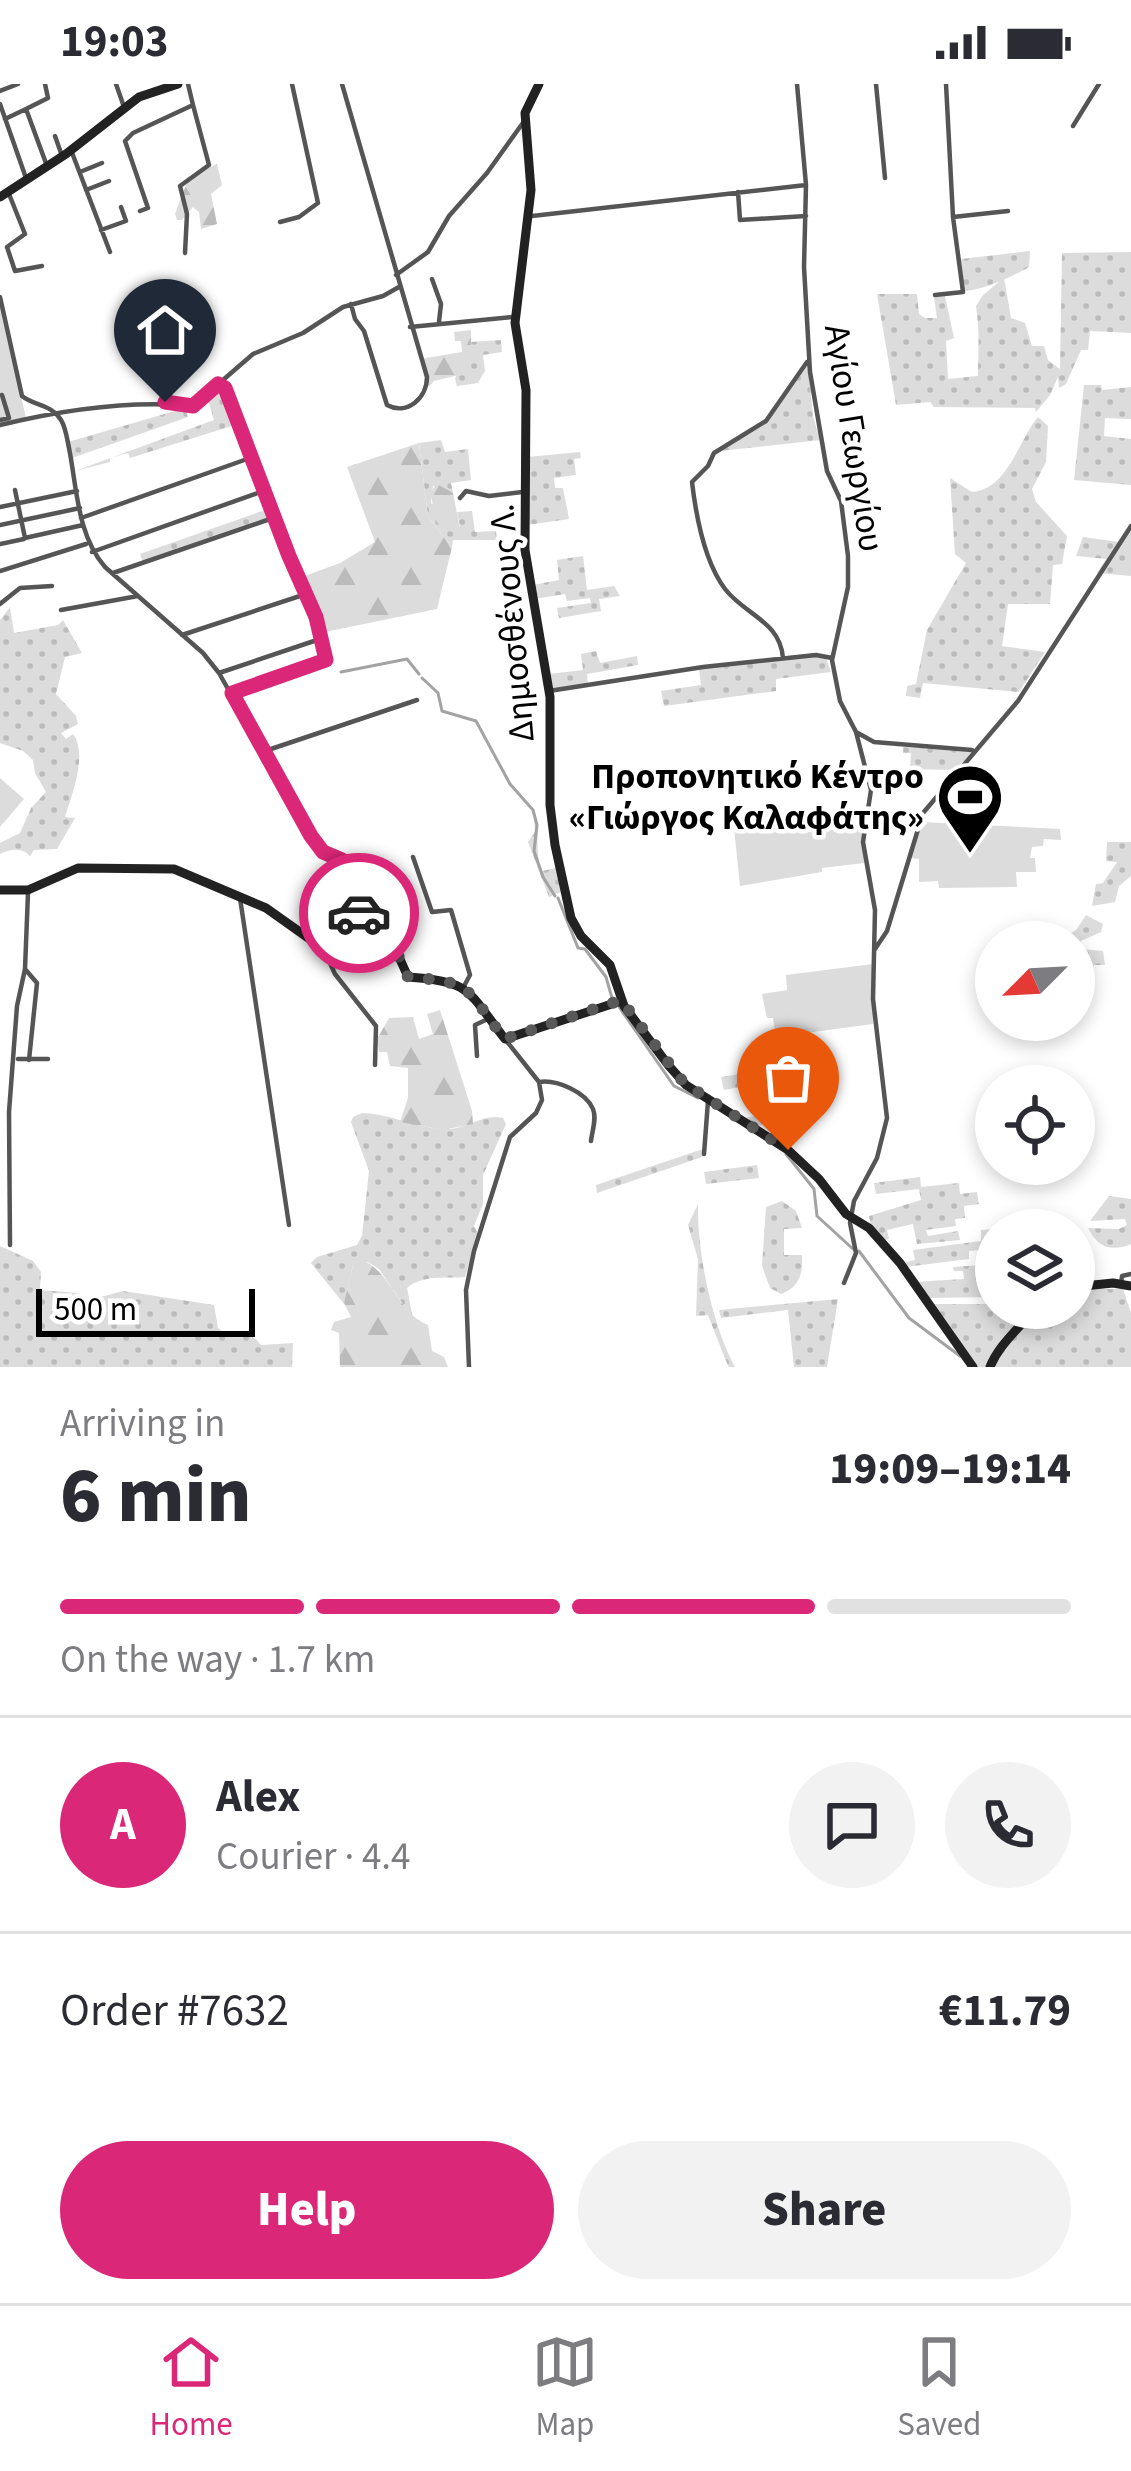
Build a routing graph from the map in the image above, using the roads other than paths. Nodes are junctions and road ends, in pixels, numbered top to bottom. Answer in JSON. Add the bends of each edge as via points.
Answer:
{"nodes":[{"id":1,"x":18,"y":84,"type":"edge"},
{"id":2,"x":45,"y":84,"type":"edge"},
{"id":3,"x":116,"y":84,"type":"edge"},
{"id":4,"x":178,"y":84,"type":"edge"},
{"id":5,"x":188,"y":84,"type":"edge"},
{"id":6,"x":292,"y":84,"type":"edge"},
{"id":7,"x":342,"y":84,"type":"edge"},
{"id":8,"x":539,"y":84,"type":"edge"},
{"id":9,"x":797,"y":84,"type":"edge"},
{"id":10,"x":876,"y":84,"type":"edge"},
{"id":11,"x":946,"y":84,"type":"edge"},
{"id":12,"x":1099,"y":84,"type":"edge"},
{"id":13,"x":0,"y":91,"type":"edge"},
{"id":14,"x":0,"y":104,"type":"edge"},
{"id":15,"x":193,"y":105,"type":"junction"},
{"id":16,"x":26,"y":109,"type":"junction"},
{"id":17,"x":125,"y":109,"type":"junction"},
{"id":18,"x":5,"y":119,"type":"junction"},
{"id":19,"x":525,"y":120,"type":"junction"},
{"id":20,"x":1073,"y":126,"type":"dead end"},
{"id":21,"x":55,"y":136,"type":"dead end"},
{"id":22,"x":67,"y":153,"type":"junction"},
{"id":23,"x":102,"y":163,"type":"dead end"},
{"id":24,"x":47,"y":166,"type":"junction"},
{"id":25,"x":80,"y":172,"type":"junction"},
{"id":26,"x":885,"y":178,"type":"dead end"},
{"id":27,"x":27,"y":180,"type":"junction"},
{"id":28,"x":110,"y":181,"type":"dead end"},
{"id":29,"x":806,"y":185,"type":"junction"},
{"id":30,"x":86,"y":190,"type":"junction"},
{"id":31,"x":738,"y":192,"type":"junction"},
{"id":32,"x":4,"y":195,"type":"edge"},
{"id":33,"x":121,"y":207,"type":"dead end"},
{"id":34,"x":140,"y":211,"type":"dead end"},
{"id":35,"x":1008,"y":211,"type":"dead end"},
{"id":36,"x":530,"y":216,"type":"junction"},
{"id":37,"x":806,"y":216,"type":"junction"},
{"id":38,"x":953,"y":218,"type":"junction"},
{"id":39,"x":280,"y":222,"type":"dead end"},
{"id":40,"x":101,"y":230,"type":"junction"},
{"id":41,"x":110,"y":252,"type":"dead end"},
{"id":42,"x":185,"y":253,"type":"dead end"},
{"id":43,"x":42,"y":266,"type":"dead end"},
{"id":44,"x":396,"y":275,"type":"junction"},
{"id":45,"x":432,"y":279,"type":"dead end"},
{"id":46,"x":399,"y":287,"type":"junction"},
{"id":47,"x":935,"y":295,"type":"dead end"},
{"id":48,"x":0,"y":297,"type":"edge"},
{"id":49,"x":351,"y":304,"type":"junction"},
{"id":50,"x":516,"y":317,"type":"junction"},
{"id":51,"x":439,"y":322,"type":"junction"},
{"id":52,"x":410,"y":327,"type":"junction"},
{"id":53,"x":808,"y":359,"type":"junction"},
{"id":54,"x":218,"y":384,"type":"junction"},
{"id":55,"x":2,"y":395,"type":"edge"},
{"id":56,"x":56,"y":415,"type":"junction"},
{"id":57,"x":0,"y":423,"type":"edge"},
{"id":58,"x":250,"y":458,"type":"junction"},
{"id":59,"x":15,"y":490,"type":"dead end"},
{"id":60,"x":266,"y":490,"type":"junction"},
{"id":61,"x":77,"y":491,"type":"junction"},
{"id":62,"x":525,"y":492,"type":"junction"},
{"id":63,"x":460,"y":498,"type":"dead end"},
{"id":64,"x":18,"y":503,"type":"junction"},
{"id":65,"x":0,"y":507,"type":"edge"},
{"id":66,"x":80,"y":508,"type":"junction"},
{"id":67,"x":276,"y":517,"type":"junction"},
{"id":68,"x":21,"y":520,"type":"junction"},
{"id":69,"x":82,"y":522,"type":"junction"},
{"id":70,"x":0,"y":525,"type":"edge"},
{"id":71,"x":1131,"y":526,"type":"edge"},
{"id":72,"x":25,"y":538,"type":"junction"},
{"id":73,"x":0,"y":544,"type":"edge"},
{"id":74,"x":88,"y":544,"type":"junction"},
{"id":75,"x":92,"y":552,"type":"junction"},
{"id":76,"x":0,"y":571,"type":"edge"},
{"id":77,"x":113,"y":574,"type":"junction"},
{"id":78,"x":52,"y":586,"type":"dead end"},
{"id":79,"x":306,"y":594,"type":"junction"},
{"id":80,"x":140,"y":596,"type":"junction"},
{"id":81,"x":0,"y":604,"type":"edge"},
{"id":82,"x":61,"y":610,"type":"dead end"},
{"id":83,"x":182,"y":635,"type":"junction"},
{"id":84,"x":320,"y":639,"type":"junction"},
{"id":85,"x":783,"y":658,"type":"junction"},
{"id":86,"x":832,"y":658,"type":"junction"},
{"id":87,"x":219,"y":673,"type":"junction"},
{"id":88,"x":549,"y":691,"type":"junction"},
{"id":89,"x":232,"y":693,"type":"junction"},
{"id":90,"x":417,"y":700,"type":"dead end"},
{"id":91,"x":856,"y":732,"type":"junction"},
{"id":92,"x":976,"y":750,"type":"junction"},
{"id":93,"x":265,"y":751,"type":"junction"},
{"id":94,"x":412,"y":857,"type":"dead end"},
{"id":95,"x":0,"y":890,"type":"edge"},
{"id":96,"x":28,"y":890,"type":"junction"},
{"id":97,"x":239,"y":897,"type":"junction"},
{"id":98,"x":365,"y":934,"type":"junction"},
{"id":99,"x":323,"y":947,"type":"junction"},
{"id":100,"x":875,"y":949,"type":"junction"},
{"id":101,"x":25,"y":969,"type":"junction"},
{"id":102,"x":464,"y":988,"type":"junction"},
{"id":103,"x":621,"y":1000,"type":"junction"},
{"id":104,"x":490,"y":1018,"type":"junction"},
{"id":105,"x":505,"y":1039,"type":"junction"},
{"id":106,"x":477,"y":1056,"type":"dead end"},
{"id":107,"x":48,"y":1059,"type":"dead end"},
{"id":108,"x":15,"y":1060,"type":"junction"},
{"id":109,"x":29,"y":1060,"type":"junction"},
{"id":110,"x":375,"y":1065,"type":"dead end"},
{"id":111,"x":539,"y":1082,"type":"junction"},
{"id":112,"x":709,"y":1099,"type":"junction"},
{"id":113,"x":591,"y":1141,"type":"dead end"},
{"id":114,"x":704,"y":1154,"type":"dead end"},
{"id":115,"x":851,"y":1217,"type":"junction"},
{"id":116,"x":289,"y":1225,"type":"dead end"},
{"id":117,"x":10,"y":1245,"type":"dead end"},
{"id":118,"x":914,"y":1260,"type":"dead end"},
{"id":119,"x":900,"y":1262,"type":"junction"},
{"id":120,"x":1131,"y":1274,"type":"edge"},
{"id":121,"x":844,"y":1283,"type":"dead end"},
{"id":122,"x":1126,"y":1285,"type":"edge"},
{"id":123,"x":1095,"y":1286,"type":"edge"},
{"id":124,"x":1020,"y":1329,"type":"edge"},
{"id":125,"x":469,"y":1367,"type":"edge"},
{"id":126,"x":973,"y":1367,"type":"edge"},
{"id":127,"x":990,"y":1367,"type":"edge"}],
"edges":[{"from":1,"to":13,"type":"street"},
{"from":2,"to":16,"type":"street","via":[[48,98]]},
{"from":3,"to":17,"type":"street"},
{"from":4,"to":17,"type":"street"},
{"from":5,"to":15,"type":"street"},
{"from":6,"to":39,"type":"street","via":[[318,203]]},
{"from":7,"to":44,"type":"street"},
{"from":8,"to":19,"type":"street","name":"Δημοσθένους Λ."},
{"from":9,"to":29,"type":"street","name":"Αγίου Γεωργίου"},
{"from":10,"to":26,"type":"street"},
{"from":11,"to":38,"type":"street"},
{"from":12,"to":20,"type":"street"},
{"from":14,"to":18,"type":"street"},
{"from":15,"to":34,"type":"street","via":[[125,141],[148,208]]},
{"from":15,"to":42,"type":"street","via":[[208,165],[180,186]]},
{"from":16,"to":18,"type":"street"},
{"from":16,"to":24,"type":"street"},
{"from":17,"to":22,"type":"street"},
{"from":18,"to":27,"type":"street"},
{"from":19,"to":36,"type":"street","name":"Δημοσθένους Λ."},
{"from":19,"to":44,"type":"street","via":[[428,252]]},
{"from":21,"to":22,"type":"street"},
{"from":22,"to":24,"type":"street"},
{"from":22,"to":25,"type":"street"},
{"from":23,"to":25,"type":"street"},
{"from":24,"to":27,"type":"street"},
{"from":25,"to":30,"type":"street"},
{"from":27,"to":32,"type":"street"},
{"from":28,"to":30,"type":"street"},
{"from":29,"to":31,"type":"street"},
{"from":29,"to":37,"type":"street","name":"Αγίου Γεωργίου"},
{"from":30,"to":40,"type":"street"},
{"from":31,"to":36,"type":"street"},
{"from":31,"to":37,"type":"street","via":[[740,220]]},
{"from":32,"to":43,"type":"street","via":[[25,234],[7,247],[15,272]]},
{"from":33,"to":40,"type":"street","via":[[126,221]]},
{"from":35,"to":38,"type":"street"},
{"from":36,"to":50,"type":"street","name":"Δημοσθένους Λ."},
{"from":37,"to":53,"type":"street","name":"Αγίου Γεωργίου"},
{"from":38,"to":47,"type":"street","via":[[963,292]]},
{"from":40,"to":41,"type":"street"},
{"from":44,"to":46,"type":"street"},
{"from":45,"to":51,"type":"street"},
{"from":46,"to":49,"type":"street"},
{"from":46,"to":52,"type":"street"},
{"from":48,"to":56,"type":"street","via":[[22,396]]},
{"from":49,"to":52,"type":"street","via":[[385,401],[398,410],[413,405],[428,382]]},
{"from":49,"to":54,"type":"street","via":[[253,354]]},
{"from":50,"to":51,"type":"street"},
{"from":50,"to":62,"type":"street","name":"Δημοσθένους Λ.","via":[[526,390]]},
{"from":51,"to":52,"type":"street"},
{"from":53,"to":85,"type":"street","via":[[766,421],[715,453],[692,482],[723,586],[778,636]]},
{"from":53,"to":86,"type":"street","name":"Αγίου Γεωργίου","via":[[847,542],[848,586]]},
{"from":54,"to":56,"type":"street","via":[[193,406]]},
{"from":54,"to":58,"type":"street"},
{"from":55,"to":57,"type":"street","via":[[9,418]]},
{"from":56,"to":57,"type":"street"},
{"from":56,"to":61,"type":"street"},
{"from":58,"to":60,"type":"street"},
{"from":58,"to":69,"type":"street"},
{"from":59,"to":64,"type":"street"},
{"from":60,"to":67,"type":"street"},
{"from":60,"to":75,"type":"street"},
{"from":61,"to":64,"type":"street"},
{"from":61,"to":66,"type":"street"},
{"from":62,"to":63,"type":"street","via":[[466,490]]},
{"from":62,"to":88,"type":"street","name":"Δημοσθένους Λ.","via":[[525,550]]},
{"from":64,"to":65,"type":"street"},
{"from":64,"to":68,"type":"street"},
{"from":66,"to":68,"type":"street"},
{"from":66,"to":69,"type":"street"},
{"from":67,"to":77,"type":"street"},
{"from":67,"to":79,"type":"street"},
{"from":68,"to":70,"type":"street"},
{"from":68,"to":72,"type":"street"},
{"from":69,"to":72,"type":"street"},
{"from":69,"to":74,"type":"street"},
{"from":71,"to":92,"type":"street","via":[[1018,701]]},
{"from":72,"to":73,"type":"street"},
{"from":74,"to":75,"type":"street"},
{"from":74,"to":76,"type":"street"},
{"from":75,"to":77,"type":"street"},
{"from":77,"to":80,"type":"street"},
{"from":78,"to":81,"type":"street","via":[[27,586]]},
{"from":79,"to":83,"type":"street"},
{"from":79,"to":84,"type":"street"},
{"from":80,"to":82,"type":"street"},
{"from":80,"to":83,"type":"street"},
{"from":83,"to":87,"type":"street"},
{"from":84,"to":87,"type":"street"},
{"from":84,"to":89,"type":"street","via":[[326,660]]},
{"from":85,"to":86,"type":"street"},
{"from":85,"to":88,"type":"street"},
{"from":86,"to":91,"type":"street","name":"Αγίου Γεωργίου","via":[[839,701]]},
{"from":87,"to":89,"type":"street"},
{"from":88,"to":103,"type":"street","name":"Δημοσθένους Λ.","via":[[550,805],[563,893],[575,928],[610,965]]},
{"from":89,"to":93,"type":"street"},
{"from":90,"to":93,"type":"street"},
{"from":91,"to":92,"type":"street","via":[[883,743]]},
{"from":91,"to":100,"type":"street","name":"Αγίου Γεωργίου","via":[[871,790],[863,842]]},
{"from":92,"to":100,"type":"street","via":[[923,813]]},
{"from":93,"to":98,"type":"street","via":[[311,836],[342,860]]},
{"from":94,"to":102,"type":"street","via":[[432,912],[451,910],[470,973]]},
{"from":95,"to":96,"type":"street"},
{"from":96,"to":97,"type":"street","via":[[64,871],[116,866],[184,871]]},
{"from":96,"to":101,"type":"street"},
{"from":97,"to":99,"type":"street"},
{"from":97,"to":116,"type":"street"},
{"from":98,"to":99,"type":"street"},
{"from":98,"to":102,"type":"street","via":[[382,937],[408,977]]},
{"from":99,"to":110,"type":"street","via":[[376,1026]]},
{"from":100,"to":115,"type":"street","name":"Αγίου Γεωργίου","via":[[886,1128]]},
{"from":101,"to":108,"type":"street"},
{"from":101,"to":109,"type":"street","via":[[37,983]]},
{"from":102,"to":104,"type":"street"},
{"from":103,"to":105,"type":"street"},
{"from":103,"to":112,"type":"street","name":"Δημοσθένους Λ.","via":[[669,1066]]},
{"from":104,"to":105,"type":"street"},
{"from":104,"to":106,"type":"street","via":[[475,1025]]},
{"from":105,"to":111,"type":"street"},
{"from":107,"to":109,"type":"street"},
{"from":108,"to":109,"type":"street"},
{"from":108,"to":117,"type":"street"},
{"from":111,"to":113,"type":"street","via":[[554,1081],[589,1102]]},
{"from":111,"to":125,"type":"street","via":[[540,1107],[510,1137],[471,1265]]},
{"from":112,"to":114,"type":"street"},
{"from":112,"to":115,"type":"street","name":"Δημοσθένους Λ.","via":[[788,1150]]},
{"from":115,"to":119,"type":"street","name":"Δημοσθένους Λ."},
{"from":115,"to":121,"type":"street","name":"Αγίου Γεωργίου","via":[[856,1253]]},
{"from":118,"to":119,"type":"street"},
{"from":119,"to":126,"type":"street","name":"Δημοσθένους Λ."},
{"from":120,"to":122,"type":"street","via":[[1122,1276]]},
{"from":122,"to":123,"type":"street"},
{"from":124,"to":127,"type":"street"}]}
